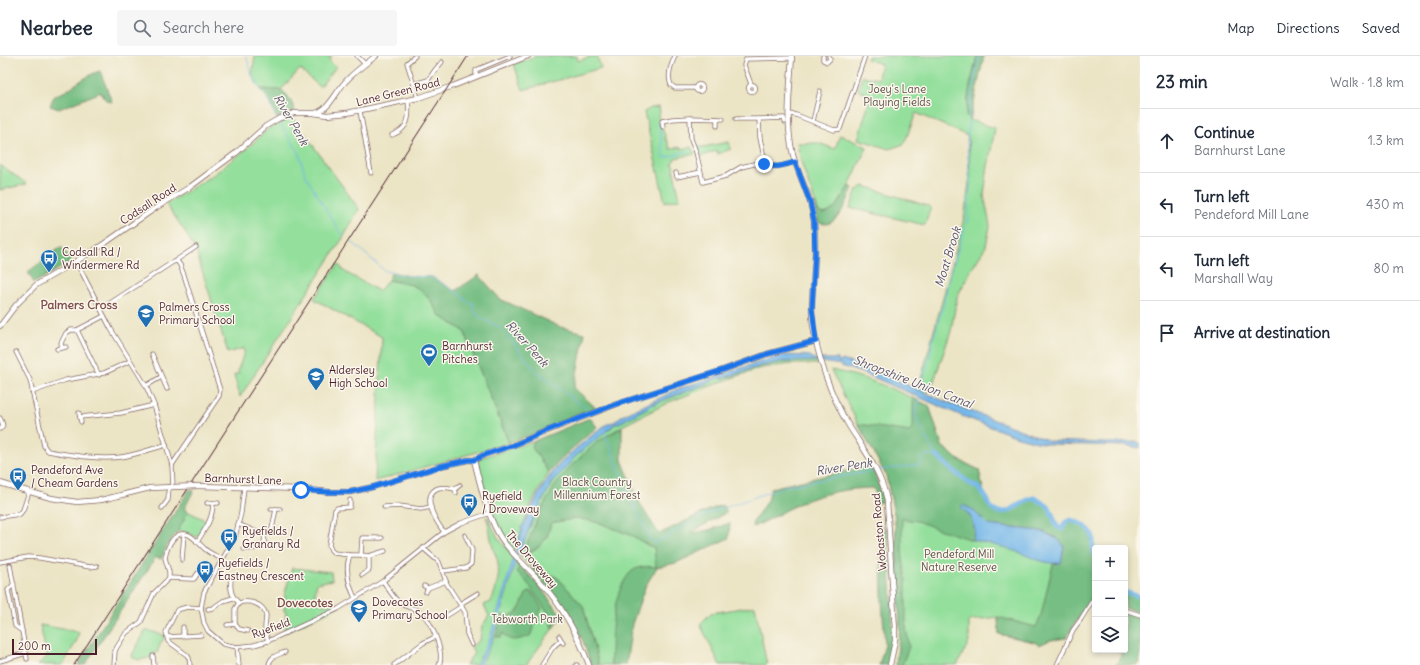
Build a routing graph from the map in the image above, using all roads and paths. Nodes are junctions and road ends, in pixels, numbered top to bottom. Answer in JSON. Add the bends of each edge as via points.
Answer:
{"nodes":[{"id":1,"x":357,"y":56,"type":"edge"},
{"id":2,"x":376,"y":56,"type":"edge"},
{"id":3,"x":414,"y":56,"type":"edge"},
{"id":4,"x":510,"y":56,"type":"edge"},
{"id":5,"x":675,"y":56,"type":"edge"},
{"id":6,"x":823,"y":56,"type":"edge"},
{"id":7,"x":830,"y":56,"type":"edge"},
{"id":8,"x":865,"y":56,"type":"edge"},
{"id":9,"x":524,"y":57,"type":"edge"},
{"id":10,"x":792,"y":57,"type":"edge"},
{"id":11,"x":442,"y":62,"type":"dead end"},
{"id":12,"x":365,"y":64,"type":"junction"},
{"id":13,"x":476,"y":76,"type":"junction"},
{"id":14,"x":414,"y":84,"type":"junction"},
{"id":15,"x":751,"y":84,"type":"dead end"},
{"id":16,"x":696,"y":88,"type":"dead end"},
{"id":17,"x":820,"y":91,"type":"dead end"},
{"id":18,"x":418,"y":98,"type":"junction"},
{"id":19,"x":408,"y":100,"type":"junction"},
{"id":20,"x":360,"y":111,"type":"junction"},
{"id":21,"x":314,"y":113,"type":"junction"},
{"id":22,"x":785,"y":117,"type":"junction"},
{"id":23,"x":690,"y":118,"type":"junction"},
{"id":24,"x":717,"y":118,"type":"junction"},
{"id":25,"x":723,"y":119,"type":"dead end"},
{"id":26,"x":736,"y":119,"type":"dead end"},
{"id":27,"x":759,"y":119,"type":"junction"},
{"id":28,"x":813,"y":121,"type":"junction"},
{"id":29,"x":716,"y":126,"type":"dead end"},
{"id":30,"x":663,"y":127,"type":"dead end"},
{"id":31,"x":392,"y":135,"type":"dead end"},
{"id":32,"x":763,"y":162,"type":"junction"},
{"id":33,"x":795,"y":162,"type":"junction"},
{"id":34,"x":701,"y":172,"type":"junction"},
{"id":35,"x":371,"y":173,"type":"dead end"},
{"id":36,"x":678,"y":182,"type":"dead end"},
{"id":37,"x":196,"y":247,"type":"dead end"},
{"id":38,"x":76,"y":261,"type":"junction"},
{"id":39,"x":177,"y":261,"type":"junction"},
{"id":40,"x":101,"y":309,"type":"junction"},
{"id":41,"x":104,"y":316,"type":"junction"},
{"id":42,"x":0,"y":326,"type":"edge"},
{"id":43,"x":77,"y":330,"type":"junction"},
{"id":44,"x":816,"y":341,"type":"junction"},
{"id":45,"x":57,"y":349,"type":"dead end"},
{"id":46,"x":16,"y":352,"type":"dead end"},
{"id":47,"x":152,"y":354,"type":"dead end"},
{"id":48,"x":130,"y":361,"type":"junction"},
{"id":49,"x":99,"y":375,"type":"junction"},
{"id":50,"x":161,"y":377,"type":"junction"},
{"id":51,"x":146,"y":386,"type":"junction"},
{"id":52,"x":167,"y":389,"type":"dead end"},
{"id":53,"x":32,"y":392,"type":"junction"},
{"id":54,"x":154,"y":405,"type":"junction"},
{"id":55,"x":79,"y":413,"type":"dead end"},
{"id":56,"x":0,"y":418,"type":"edge"},
{"id":57,"x":0,"y":429,"type":"edge"},
{"id":58,"x":166,"y":445,"type":"junction"},
{"id":59,"x":474,"y":460,"type":"junction"},
{"id":60,"x":172,"y":465,"type":"junction"},
{"id":61,"x":0,"y":482,"type":"edge"},
{"id":62,"x":460,"y":485,"type":"dead end"},
{"id":63,"x":171,"y":487,"type":"junction"},
{"id":64,"x":244,"y":488,"type":"junction"},
{"id":65,"x":29,"y":492,"type":"junction"},
{"id":66,"x":350,"y":500,"type":"dead end"},
{"id":67,"x":206,"y":503,"type":"dead end"},
{"id":68,"x":213,"y":503,"type":"junction"},
{"id":69,"x":218,"y":503,"type":"dead end"},
{"id":70,"x":384,"y":507,"type":"dead end"},
{"id":71,"x":389,"y":507,"type":"junction"},
{"id":72,"x":431,"y":507,"type":"junction"},
{"id":73,"x":162,"y":508,"type":"dead end"},
{"id":74,"x":276,"y":509,"type":"dead end"},
{"id":75,"x":388,"y":512,"type":"dead end"},
{"id":76,"x":490,"y":513,"type":"junction"},
{"id":77,"x":0,"y":517,"type":"edge"},
{"id":78,"x":238,"y":524,"type":"junction"},
{"id":79,"x":444,"y":532,"type":"junction"},
{"id":80,"x":184,"y":534,"type":"junction"},
{"id":81,"x":264,"y":534,"type":"junction"},
{"id":82,"x":465,"y":535,"type":"dead end"},
{"id":83,"x":382,"y":538,"type":"dead end"},
{"id":84,"x":197,"y":542,"type":"junction"},
{"id":85,"x":423,"y":548,"type":"junction"},
{"id":86,"x":244,"y":549,"type":"dead end"},
{"id":87,"x":385,"y":550,"type":"dead end"},
{"id":88,"x":350,"y":555,"type":"junction"},
{"id":89,"x":361,"y":555,"type":"junction"},
{"id":90,"x":369,"y":556,"type":"junction"},
{"id":91,"x":182,"y":560,"type":"dead end"},
{"id":92,"x":222,"y":560,"type":"junction"},
{"id":93,"x":0,"y":562,"type":"edge"},
{"id":94,"x":10,"y":565,"type":"dead end"},
{"id":95,"x":97,"y":566,"type":"dead end"},
{"id":96,"x":443,"y":571,"type":"junction"},
{"id":97,"x":198,"y":573,"type":"dead end"},
{"id":98,"x":362,"y":575,"type":"dead end"},
{"id":99,"x":169,"y":578,"type":"junction"},
{"id":100,"x":231,"y":579,"type":"dead end"},
{"id":101,"x":383,"y":580,"type":"junction"},
{"id":102,"x":446,"y":581,"type":"junction"},
{"id":103,"x":14,"y":584,"type":"junction"},
{"id":104,"x":426,"y":589,"type":"dead end"},
{"id":105,"x":478,"y":593,"type":"dead end"},
{"id":106,"x":233,"y":598,"type":"junction"},
{"id":107,"x":355,"y":598,"type":"junction"},
{"id":108,"x":1092,"y":601,"type":"edge"},
{"id":109,"x":239,"y":603,"type":"junction"},
{"id":110,"x":461,"y":605,"type":"junction"},
{"id":111,"x":201,"y":608,"type":"junction"},
{"id":112,"x":208,"y":609,"type":"dead end"},
{"id":113,"x":1128,"y":611,"type":"edge"},
{"id":114,"x":1140,"y":615,"type":"edge"},
{"id":115,"x":442,"y":618,"type":"dead end"},
{"id":116,"x":235,"y":624,"type":"junction"},
{"id":117,"x":227,"y":625,"type":"dead end"},
{"id":118,"x":183,"y":627,"type":"dead end"},
{"id":119,"x":22,"y":630,"type":"junction"},
{"id":120,"x":248,"y":631,"type":"dead end"},
{"id":121,"x":183,"y":636,"type":"junction"},
{"id":122,"x":201,"y":636,"type":"dead end"},
{"id":123,"x":558,"y":636,"type":"dead end"},
{"id":124,"x":436,"y":637,"type":"junction"},
{"id":125,"x":167,"y":638,"type":"junction"},
{"id":126,"x":268,"y":641,"type":"junction"},
{"id":127,"x":472,"y":645,"type":"dead end"},
{"id":128,"x":237,"y":647,"type":"junction"},
{"id":129,"x":285,"y":652,"type":"dead end"},
{"id":130,"x":26,"y":653,"type":"junction"},
{"id":131,"x":152,"y":656,"type":"dead end"},
{"id":132,"x":27,"y":659,"type":"dead end"},
{"id":133,"x":0,"y":661,"type":"edge"},
{"id":134,"x":114,"y":665,"type":"edge"},
{"id":135,"x":154,"y":665,"type":"edge"},
{"id":136,"x":190,"y":665,"type":"edge"},
{"id":137,"x":239,"y":665,"type":"edge"},
{"id":138,"x":269,"y":665,"type":"edge"},
{"id":139,"x":394,"y":665,"type":"edge"},
{"id":140,"x":439,"y":665,"type":"edge"},
{"id":141,"x":542,"y":665,"type":"edge"},
{"id":142,"x":589,"y":665,"type":"edge"},
{"id":143,"x":890,"y":665,"type":"edge"},
{"id":144,"x":1057,"y":665,"type":"edge"}],
"edges":[{"from":1,"to":12,"type":"street"},
{"from":2,"to":12,"type":"street"},
{"from":3,"to":14,"type":"street","via":[[407,62]]},
{"from":4,"to":13,"type":"street","via":[[476,70]]},
{"from":5,"to":16,"type":"street","via":[[670,68],[671,85],[675,88]]},
{"from":6,"to":7,"type":"street","via":[[827,62]]},
{"from":8,"to":28,"type":"street","via":[[840,129],[834,130]]},
{"from":9,"to":13,"type":"street","name":"Lane Green Road"},
{"from":10,"to":15,"type":"street","via":[[746,59],[744,65]]},
{"from":10,"to":22,"type":"street","name":"Wobaston Road"},
{"from":11,"to":14,"type":"street","via":[[428,80]]},
{"from":12,"to":21,"type":"street","via":[[344,83],[325,108]]},
{"from":13,"to":18,"type":"street","name":"Lane Green Road"},
{"from":14,"to":18,"type":"street"},
{"from":17,"to":28,"type":"street"},
{"from":18,"to":19,"type":"street","name":"Lane Green Road"},
{"from":19,"to":20,"type":"street","name":"Lane Green Road"},
{"from":19,"to":31,"type":"street","via":[[406,123],[400,132]]},
{"from":20,"to":21,"type":"street","name":"Lane Green Road","via":[[334,115]]},
{"from":20,"to":35,"type":"street"},
{"from":21,"to":38,"type":"street","name":"Codsall Road","via":[[294,113],[266,126],[218,168]]},
{"from":22,"to":27,"type":"street"},
{"from":22,"to":28,"type":"street","via":[[796,115]]},
{"from":22,"to":33,"type":"street","name":"Wobaston Road"},
{"from":23,"to":24,"type":"street"},
{"from":23,"to":30,"type":"street","via":[[661,119]]},
{"from":23,"to":34,"type":"street","via":[[691,139]]},
{"from":24,"to":25,"type":"street"},
{"from":24,"to":29,"type":"street"},
{"from":26,"to":27,"type":"street"},
{"from":27,"to":32,"type":"street"},
{"from":32,"to":33,"type":"street","via":[[766,165],[778,166]]},
{"from":32,"to":34,"type":"street","via":[[741,167],[704,184]]},
{"from":33,"to":44,"type":"street","name":"Wobaston Road","via":[[810,202],[814,221],[812,308]]},
{"from":34,"to":36,"type":"street","via":[[677,175]]},
{"from":37,"to":39,"type":"street"},
{"from":38,"to":40,"type":"street"},
{"from":38,"to":42,"type":"street","name":"Codsall Road","via":[[36,285]]},
{"from":39,"to":40,"type":"street"},
{"from":39,"to":60,"type":"street","via":[[184,275],[220,390],[219,396]]},
{"from":40,"to":41,"type":"street"},
{"from":41,"to":43,"type":"street"},
{"from":41,"to":48,"type":"street"},
{"from":43,"to":45,"type":"street","via":[[66,333],[61,342],[64,347]]},
{"from":43,"to":49,"type":"street"},
{"from":44,"to":59,"type":"street","name":"Barnhurst Lane","via":[[767,354],[617,404]]},
{"from":44,"to":143,"type":"street","name":"Wobaston Road","via":[[835,400],[880,477],[885,491],[895,630]]},
{"from":46,"to":53,"type":"street","via":[[30,380]]},
{"from":47,"to":50,"type":"street"},
{"from":48,"to":49,"type":"street"},
{"from":48,"to":51,"type":"street"},
{"from":49,"to":53,"type":"street","via":[[66,380]]},
{"from":50,"to":51,"type":"street"},
{"from":50,"to":52,"type":"street"},
{"from":51,"to":54,"type":"street"},
{"from":53,"to":58,"type":"street","via":[[44,446],[48,450],[84,457],[122,457]]},
{"from":54,"to":55,"type":"street","via":[[121,414],[80,420]]},
{"from":54,"to":58,"type":"street"},
{"from":56,"to":57,"type":"street","via":[[3,424]]},
{"from":58,"to":60,"type":"street"},
{"from":59,"to":64,"type":"street","name":"Barnhurst Lane","via":[[441,466],[350,492]]},
{"from":59,"to":76,"type":"street","name":"The Droveway"},
{"from":60,"to":63,"type":"street"},
{"from":61,"to":65,"type":"street","name":"Barnhurst Lane"},
{"from":62,"to":72,"type":"street","via":[[456,491],[441,488],[435,490],[431,496]]},
{"from":63,"to":64,"type":"street","name":"Barnhurst Lane","bridge":true},
{"from":63,"to":65,"type":"street","name":"Barnhurst Lane","via":[[150,488],[87,502],[58,500]]},
{"from":63,"to":73,"type":"street","via":[[168,500]]},
{"from":64,"to":78,"type":"street","name":"Ryefield"},
{"from":65,"to":77,"type":"street","via":[[20,514]]},
{"from":66,"to":88,"type":"street","via":[[350,507],[335,510],[329,545],[334,553]]},
{"from":67,"to":68,"type":"street"},
{"from":68,"to":69,"type":"street"},
{"from":68,"to":84,"type":"street","via":[[210,520]]},
{"from":70,"to":71,"type":"street"},
{"from":71,"to":72,"type":"street"},
{"from":71,"to":75,"type":"street"},
{"from":72,"to":79,"type":"street"},
{"from":74,"to":81,"type":"street","via":[[272,529]]},
{"from":76,"to":79,"type":"street","name":"Ryefield"},
{"from":76,"to":142,"type":"street","name":"The Droveway","via":[[498,532],[553,597],[575,633]]},
{"from":78,"to":81,"type":"street"},
{"from":78,"to":92,"type":"street","name":"Ryefield"},
{"from":79,"to":85,"type":"street","name":"Ryefield"},
{"from":80,"to":84,"type":"street"},
{"from":80,"to":91,"type":"street"},
{"from":80,"to":99,"type":"street","via":[[176,535],[165,554]]},
{"from":81,"to":86,"type":"street","via":[[265,541],[262,546]]},
{"from":82,"to":96,"type":"street","via":[[465,541],[472,550],[471,564],[466,568]]},
{"from":83,"to":89,"type":"street","via":[[362,538]]},
{"from":84,"to":92,"type":"street"},
{"from":85,"to":96,"type":"street","via":[[438,560]]},
{"from":85,"to":101,"type":"street","name":"Ryefield"},
{"from":87,"to":90,"type":"street"},
{"from":88,"to":89,"type":"street"},
{"from":88,"to":107,"type":"street","via":[[348,580]]},
{"from":89,"to":90,"type":"street"},
{"from":90,"to":98,"type":"street","via":[[369,570]]},
{"from":92,"to":111,"type":"street","name":"Ryefield","via":[[204,592]]},
{"from":93,"to":95,"type":"street","via":[[28,557]]},
{"from":94,"to":103,"type":"street"},
{"from":96,"to":102,"type":"street"},
{"from":97,"to":99,"type":"street","via":[[191,579]]},
{"from":99,"to":134,"type":"street","via":[[154,593],[141,622],[126,633],[117,647]]},
{"from":100,"to":106,"type":"street","via":[[230,589]]},
{"from":101,"to":107,"type":"street","name":"Ryefield"},
{"from":101,"to":124,"type":"street","via":[[399,603],[421,613]]},
{"from":102,"to":104,"type":"street"},
{"from":102,"to":110,"type":"street"},
{"from":103,"to":119,"type":"street"},
{"from":103,"to":119,"type":"street","via":[[8,590],[15,626]]},
{"from":105,"to":110,"type":"street"},
{"from":106,"to":109,"type":"street"},
{"from":106,"to":112,"type":"street"},
{"from":107,"to":126,"type":"street","name":"Ryefield","via":[[338,609]]},
{"from":108,"to":144,"type":"street","via":[[1073,630]]},
{"from":109,"to":116,"type":"street","via":[[233,609]]},
{"from":109,"to":126,"type":"street","via":[[253,602],[261,607],[266,614],[265,630]]},
{"from":110,"to":115,"type":"street"},
{"from":110,"to":127,"type":"street"},
{"from":111,"to":125,"type":"street","via":[[187,607],[177,610],[168,626]]},
{"from":111,"to":128,"type":"street","name":"Ryefield","via":[[208,631],[223,644]]},
{"from":113,"to":114,"type":"street"},
{"from":116,"to":117,"type":"street"},
{"from":116,"to":120,"type":"street","via":[[239,629]]},
{"from":118,"to":121,"type":"street"},
{"from":119,"to":130,"type":"street"},
{"from":121,"to":122,"type":"street"},
{"from":121,"to":125,"type":"street"},
{"from":123,"to":141,"type":"street","via":[[562,642],[553,647]]},
{"from":124,"to":139,"type":"street","via":[[423,643]]},
{"from":124,"to":140,"type":"street","via":[[442,654]]},
{"from":125,"to":136,"type":"street","via":[[187,655]]},
{"from":126,"to":128,"type":"street","name":"Ryefield"},
{"from":128,"to":137,"type":"street"},
{"from":129,"to":138,"type":"street","via":[[272,657]]},
{"from":130,"to":132,"type":"street"},
{"from":130,"to":133,"type":"street"},
{"from":131,"to":135,"type":"street"}]}
